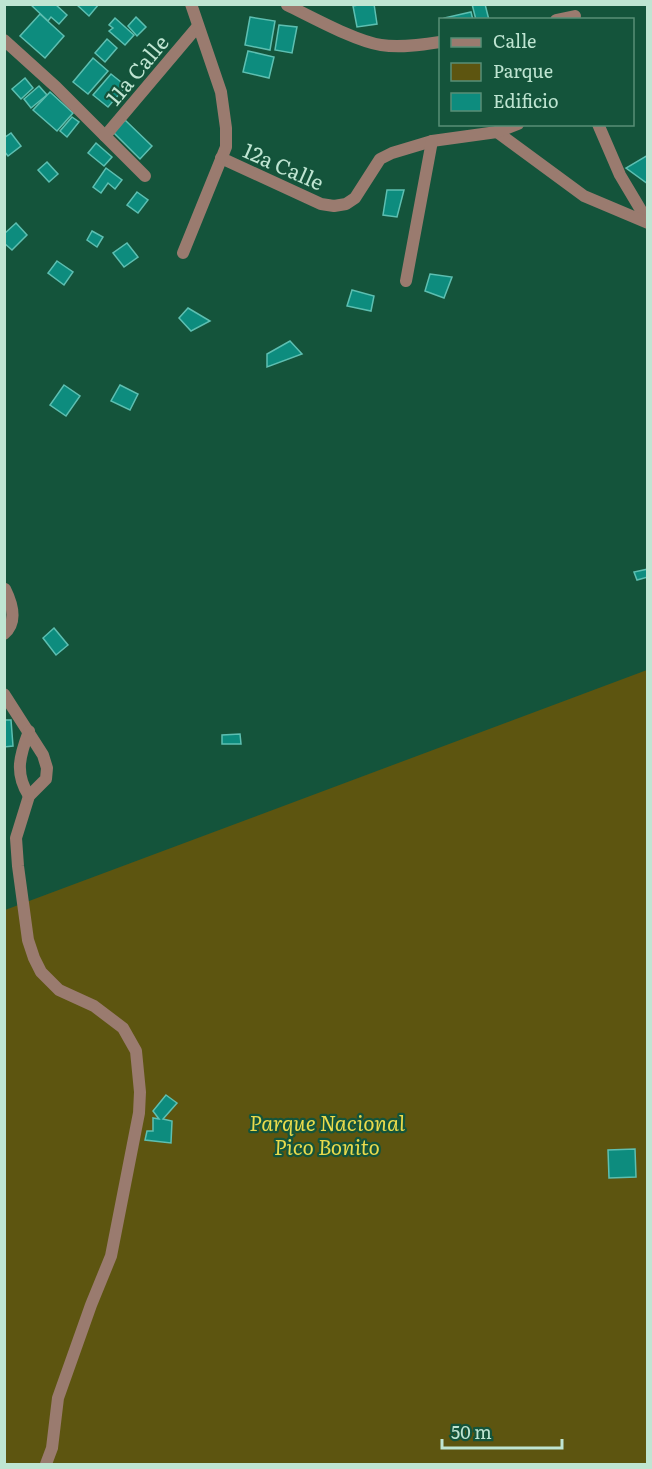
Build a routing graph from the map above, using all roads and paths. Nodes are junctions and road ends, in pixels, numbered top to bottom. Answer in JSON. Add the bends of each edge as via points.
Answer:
{"nodes":[{"id":1,"x":191,"y":4,"type":"edge"},
{"id":2,"x":287,"y":5,"type":"edge"},
{"id":3,"x":198,"y":26,"type":"junction"},
{"id":4,"x":4,"y":40,"type":"edge"},
{"id":5,"x":439,"y":42,"type":"edge"},
{"id":6,"x":512,"y":126,"type":"edge"},
{"id":7,"x":599,"y":126,"type":"edge"},
{"id":8,"x":496,"y":132,"type":"junction"},
{"id":9,"x":105,"y":136,"type":"junction"},
{"id":10,"x":432,"y":141,"type":"junction"},
{"id":11,"x":221,"y":158,"type":"junction"},
{"id":12,"x":145,"y":176,"type":"dead end"},
{"id":13,"x":648,"y":222,"type":"edge"},
{"id":14,"x":183,"y":253,"type":"dead end"},
{"id":15,"x":406,"y":280,"type":"dead end"},
{"id":16,"x":5,"y":590,"type":"edge"},
{"id":17,"x":4,"y":634,"type":"edge"},
{"id":18,"x":4,"y":694,"type":"edge"},
{"id":19,"x":29,"y":731,"type":"junction"},
{"id":20,"x":29,"y":796,"type":"junction"},
{"id":21,"x":46,"y":1464,"type":"edge"}],
"edges":[{"from":1,"to":3,"type":"street"},
{"from":2,"to":5,"type":"street","via":[[380,45]]},
{"from":3,"to":9,"type":"street","name":"11a Calle"},
{"from":3,"to":11,"type":"street","via":[[221,92],[226,128],[226,147]]},
{"from":4,"to":9,"type":"street"},
{"from":6,"to":8,"type":"street","name":"12a Calle"},
{"from":7,"to":13,"type":"street"},
{"from":8,"to":10,"type":"street","name":"12a Calle"},
{"from":8,"to":13,"type":"street","via":[[584,196]]},
{"from":9,"to":12,"type":"street"},
{"from":10,"to":11,"type":"street","name":"12a Calle","via":[[380,159],[355,198],[334,206],[321,204]]},
{"from":10,"to":15,"type":"street"},
{"from":11,"to":14,"type":"street"},
{"from":16,"to":17,"type":"street","via":[[12,602],[12,615]]},
{"from":18,"to":19,"type":"street"},
{"from":19,"to":20,"type":"street","via":[[19,766],[21,784]]},
{"from":19,"to":20,"type":"street","via":[[47,768],[46,779]]},
{"from":20,"to":21,"type":"street","via":[[16,837],[28,940],[34,958],[58,990],[94,1006],[123,1028],[136,1051],[140,1092],[111,1256],[58,1398],[52,1448]]}]}
